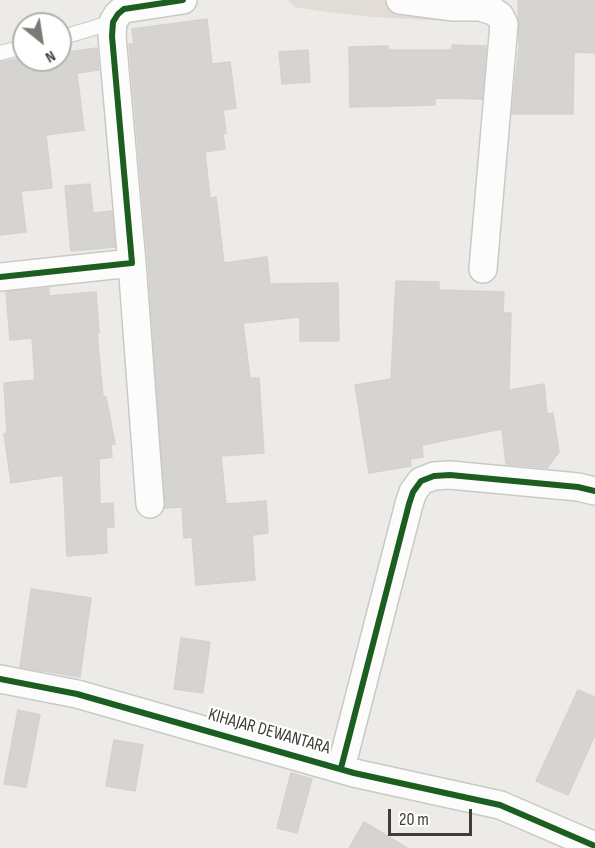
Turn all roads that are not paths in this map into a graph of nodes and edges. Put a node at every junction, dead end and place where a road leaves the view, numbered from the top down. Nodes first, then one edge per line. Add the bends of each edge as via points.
1 (183, 0) edge
2 (400, 0) edge
3 (113, 22) junction
4 (72, 34) edge
5 (132, 263) junction
6 (483, 269) dead end
7 (0, 277) edge
8 (595, 491) edge
9 (150, 504) dead end
10 (0, 679) edge
11 (341, 768) junction
12 (595, 846) edge

1 - 3 street via 124,9
2 - 6 street via 494,11 504,24
3 - 4 lane
3 - 5 street
5 - 7 street
5 - 9 street
8 - 11 street via 450,476 421,481 409,504
10 - 11 street, KIHAJAR DEWANTARA via 77,694
11 - 12 street, KIHAJAR DEWANTARA via 500,805

